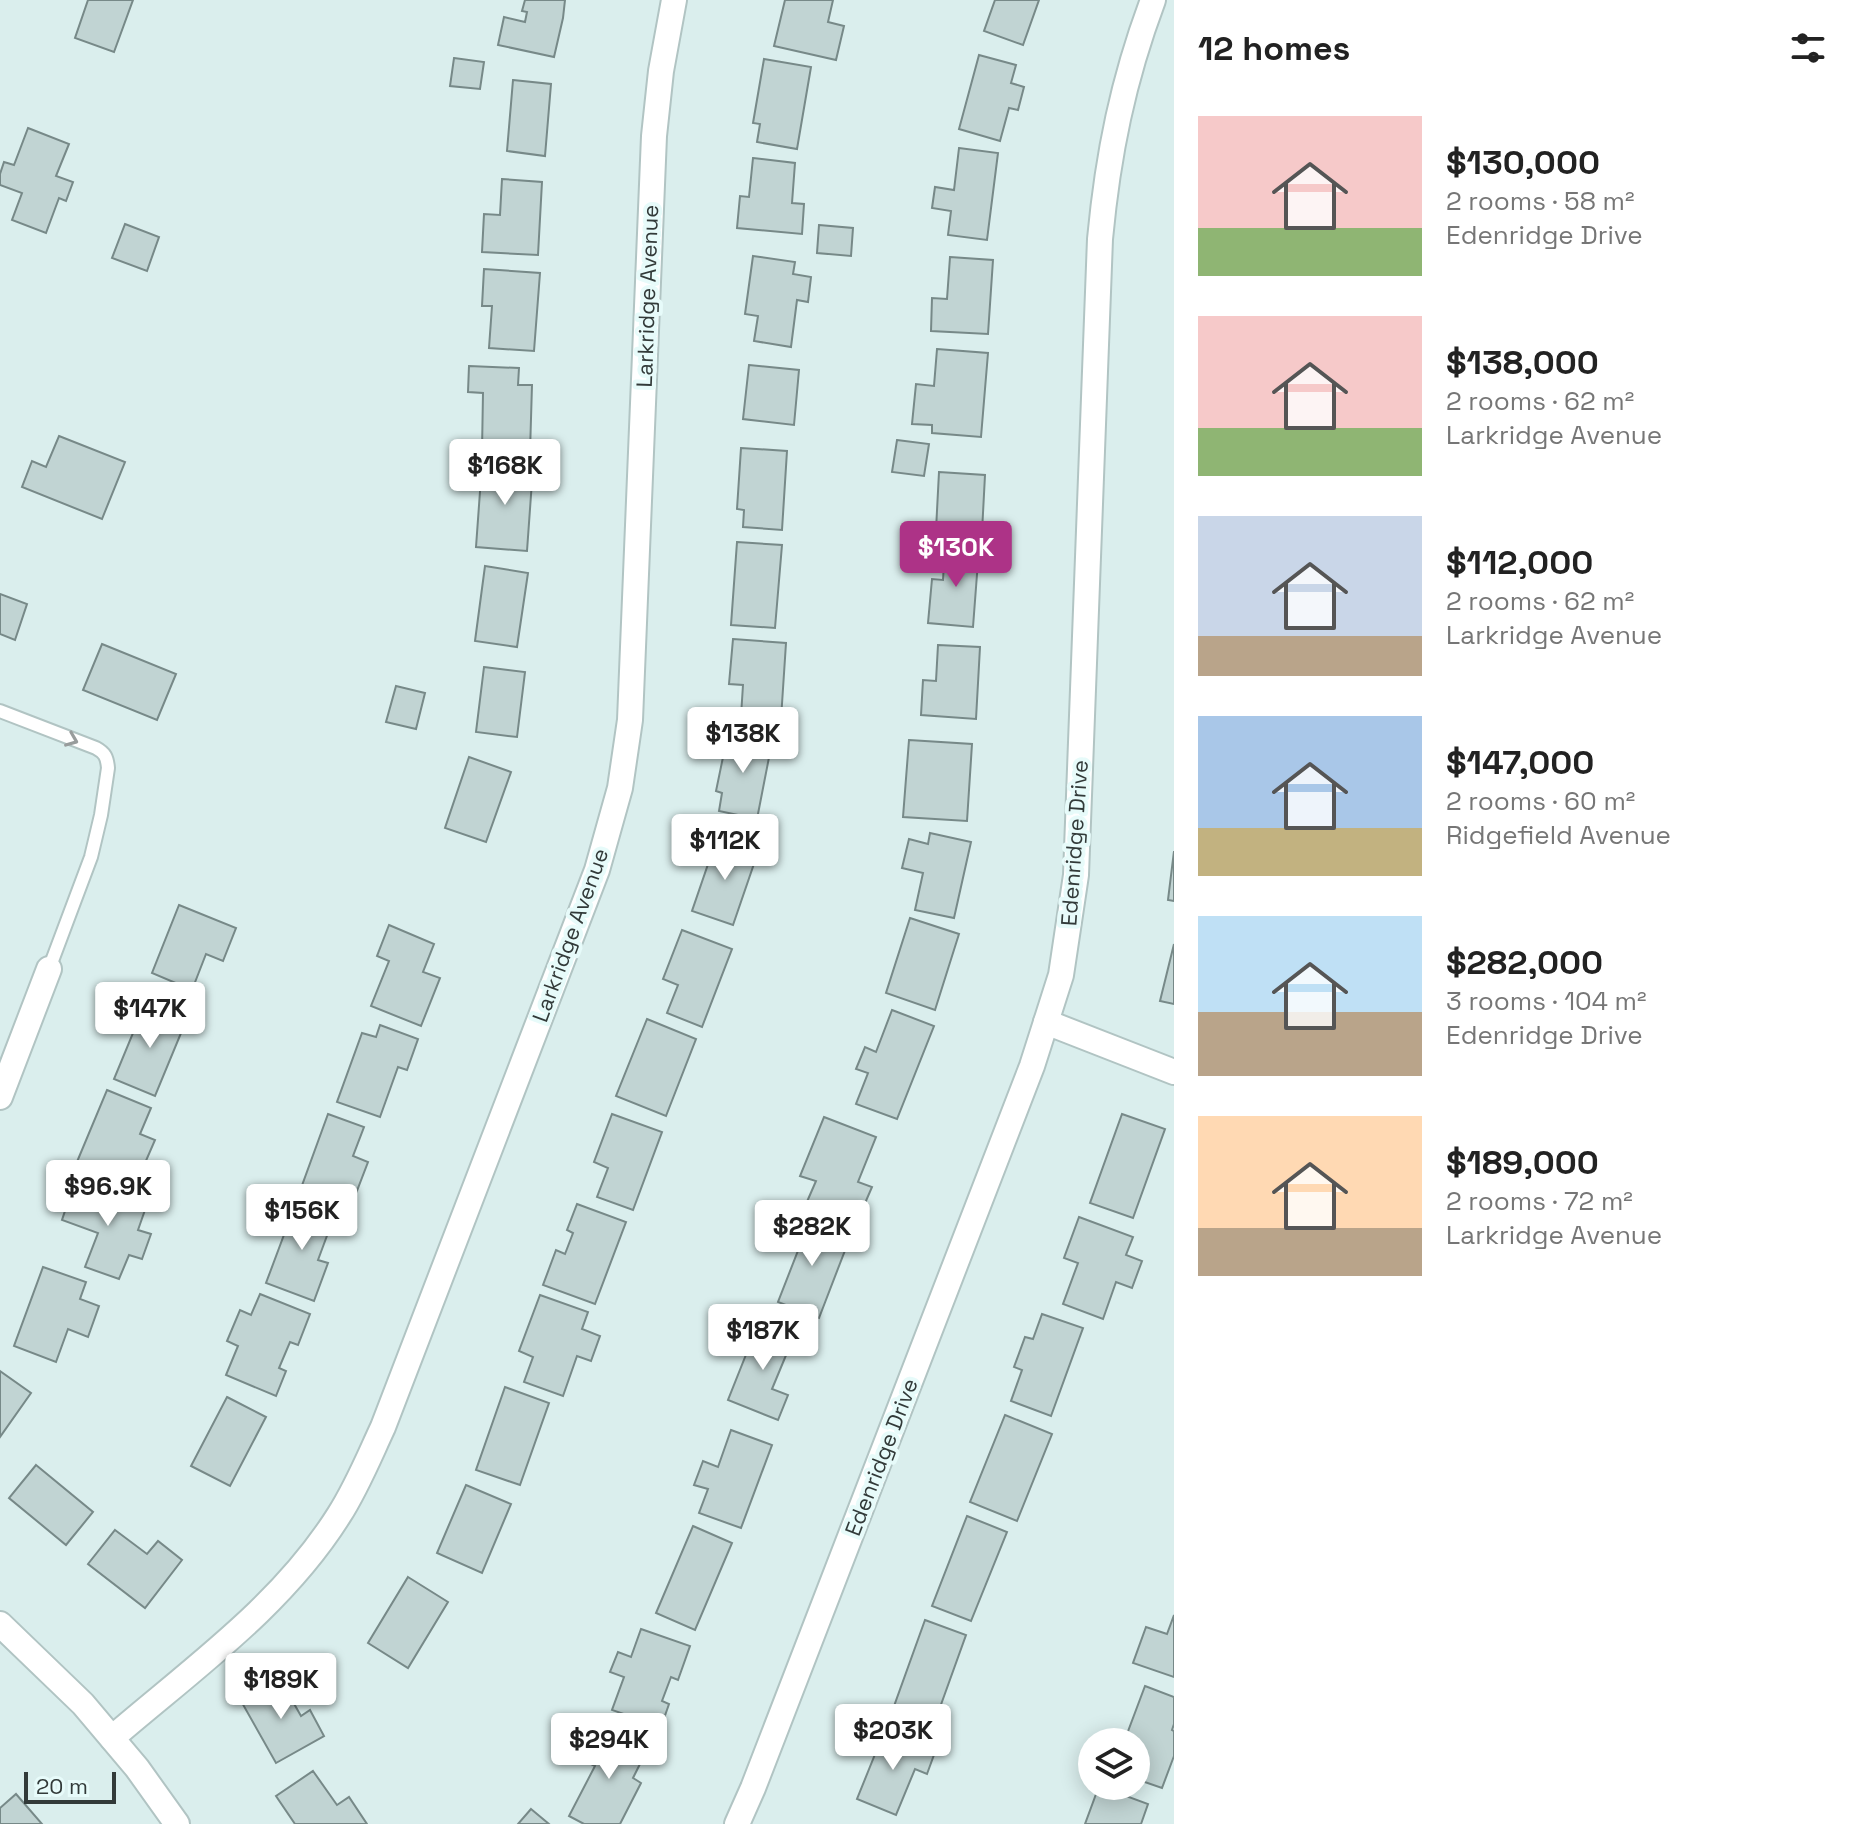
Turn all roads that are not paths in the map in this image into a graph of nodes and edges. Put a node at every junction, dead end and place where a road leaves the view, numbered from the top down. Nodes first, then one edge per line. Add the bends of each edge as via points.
1 (674, 0) edge
2 (1153, 0) edge
3 (0, 711) edge
4 (49, 969) joint
5 (1046, 1022) junction
6 (1174, 1072) edge
7 (0, 1097) edge
8 (0, 1624) edge
9 (112, 1738) junction
10 (177, 1824) edge
11 (737, 1824) edge

1 - 9 street, Larkridge Avenue via 654,136 630,720 620,788 597,870 355,1488 281,1590
2 - 5 street, Edenridge Drive via 1117,115 1106,179 1076,875 1061,975
3 -> 4 lane via 107,757 91,857
4 - 7 street
5 - 6 street
5 - 11 street, Edenridge Drive
8 - 9 street
9 - 10 street

